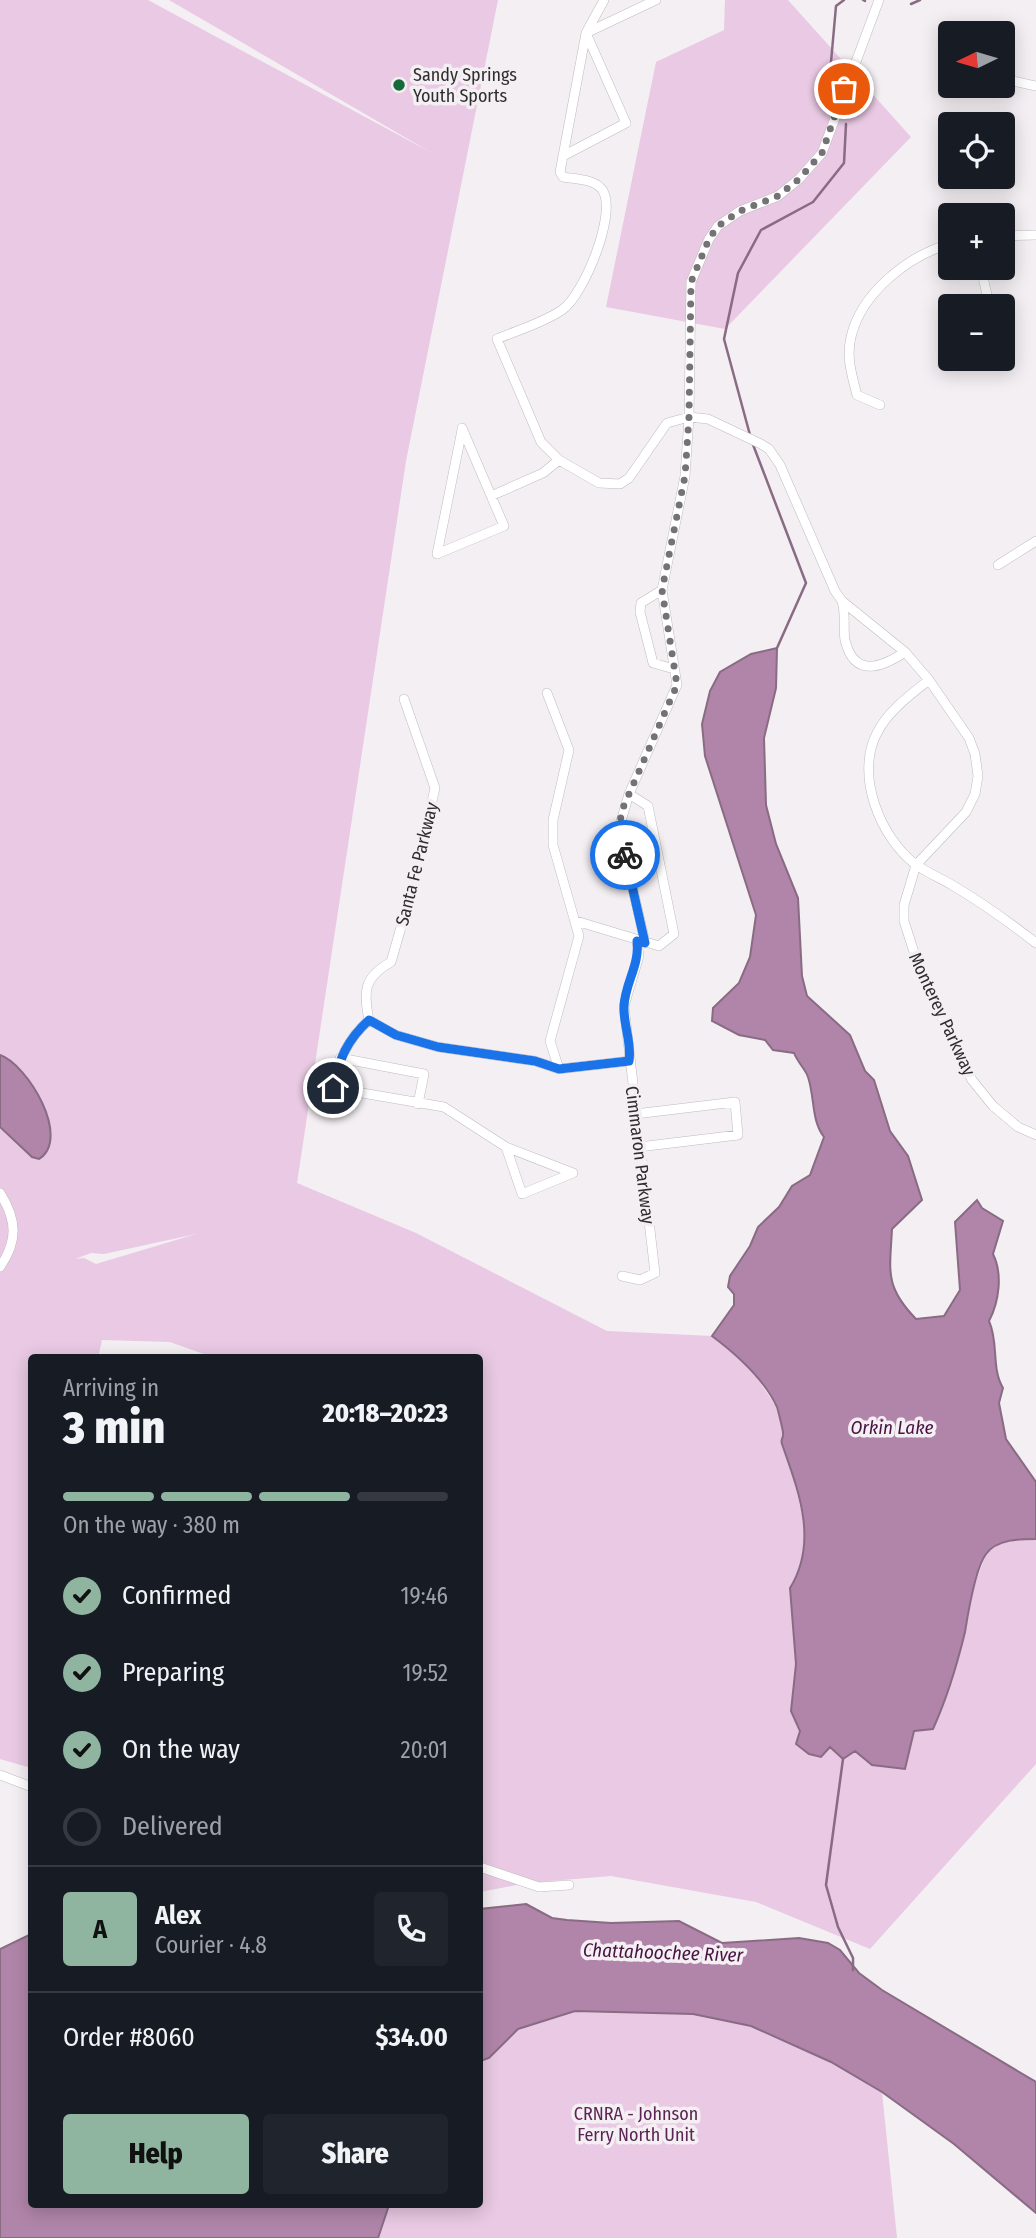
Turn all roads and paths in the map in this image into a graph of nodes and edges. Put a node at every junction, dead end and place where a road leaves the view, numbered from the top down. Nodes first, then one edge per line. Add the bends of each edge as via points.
1 (604, 0) edge
2 (656, 0) edge
3 (877, 2) edge
4 (586, 33) junction
5 (1015, 82) edge
6 (1036, 86) edge
7 (563, 156) junction
8 (1015, 236) edge
9 (1036, 236) edge
10 (938, 248) edge
11 (880, 405) dead end
12 (689, 417) junction
13 (559, 460) junction
14 (492, 496) junction
15 (1036, 541) edge
16 (998, 565) dead end
17 (662, 590) junction
18 (842, 601) junction
19 (905, 652) junction
20 (674, 669) junction
21 (929, 680) junction
22 (547, 693) dead end
23 (404, 699) dead end
24 (629, 794) junction
25 (916, 865) junction
26 (576, 921) junction
27 (641, 942) junction
28 (1036, 943) edge
29 (369, 1020) junction
30 (340, 1058) junction
31 (629, 1061) junction
32 (559, 1069) junction
33 (418, 1104) junction
34 (635, 1114) junction
35 (1036, 1135) edge
36 (506, 1146) junction
37 (639, 1147) junction
38 (0, 1194) edge
39 (0, 1267) edge
40 (622, 1276) dead end
41 (0, 1775) edge
42 (28, 1786) edge
43 (483, 1868) edge
44 (569, 1885) dead end

1 - 4 street
2 - 4 street
3 - 12 street via 822,153 778,196 740,211 718,226 709,239 691,282
4 - 7 street
4 - 7 street via 626,123
5 - 6 street
7 - 13 street via 563,177 593,182 603,190 608,206 600,243 574,298 563,310 497,339 541,442
8 - 9 street
10 - 11 street via 895,273 862,310 851,336 849,362 857,395
12 - 13 street via 667,423 620,484 599,483
12 - 17 street via 685,476
12 - 18 street, Monterey Parkway via 708,419 761,444 780,465
13 - 14 street via 543,473
14 - 14 street via 462,428 437,554 504,526
15 - 16 street
17 - 20 street
17 - 20 street via 649,596 640,612 653,663
18 - 19 street, Monterey Parkway
18 - 19 street, Monterey Parkway via 845,638 860,663 871,668 884,666
19 - 21 street, Monterey Parkway
20 - 24 street via 677,685
21 - 25 street, Monterey Parkway via 969,738 978,776 966,812
21 - 25 street via 883,722 871,750 873,800 896,847
22 - 26 street via 569,750 553,820 553,845
23 - 29 street, Santa Fe Parkway via 435,788 391,962 374,971 367,986
24 - 27 street, Cimmaron Parkway via 619,828
24 - 27 street via 648,806 674,934 659,946
25 - 28 street
25 - 35 street, Monterey Parkway via 904,921 921,974 979,1091 1018,1127
26 - 27 street
26 - 32 street via 579,936 550,1041
27 - 31 street, Cimmaron Parkway via 624,1006
29 - 30 street
29 - 32 street via 396,1035 438,1047 535,1061
30 - 33 street via 424,1074
30 - 33 street via 333,1088
31 - 32 street
31 - 34 street, Cimmaron Parkway
33 - 36 street via 444,1107
34 - 37 street, Cimmaron Parkway
34 - 37 street via 734,1102 736,1113 738,1135
36 - 36 street via 522,1194 573,1173 517,1151
37 - 40 street, Cimmaron Parkway via 655,1273 640,1280
38 - 39 street via 15,1232 9,1255
41 - 42 street
43 - 44 street via 539,1886

